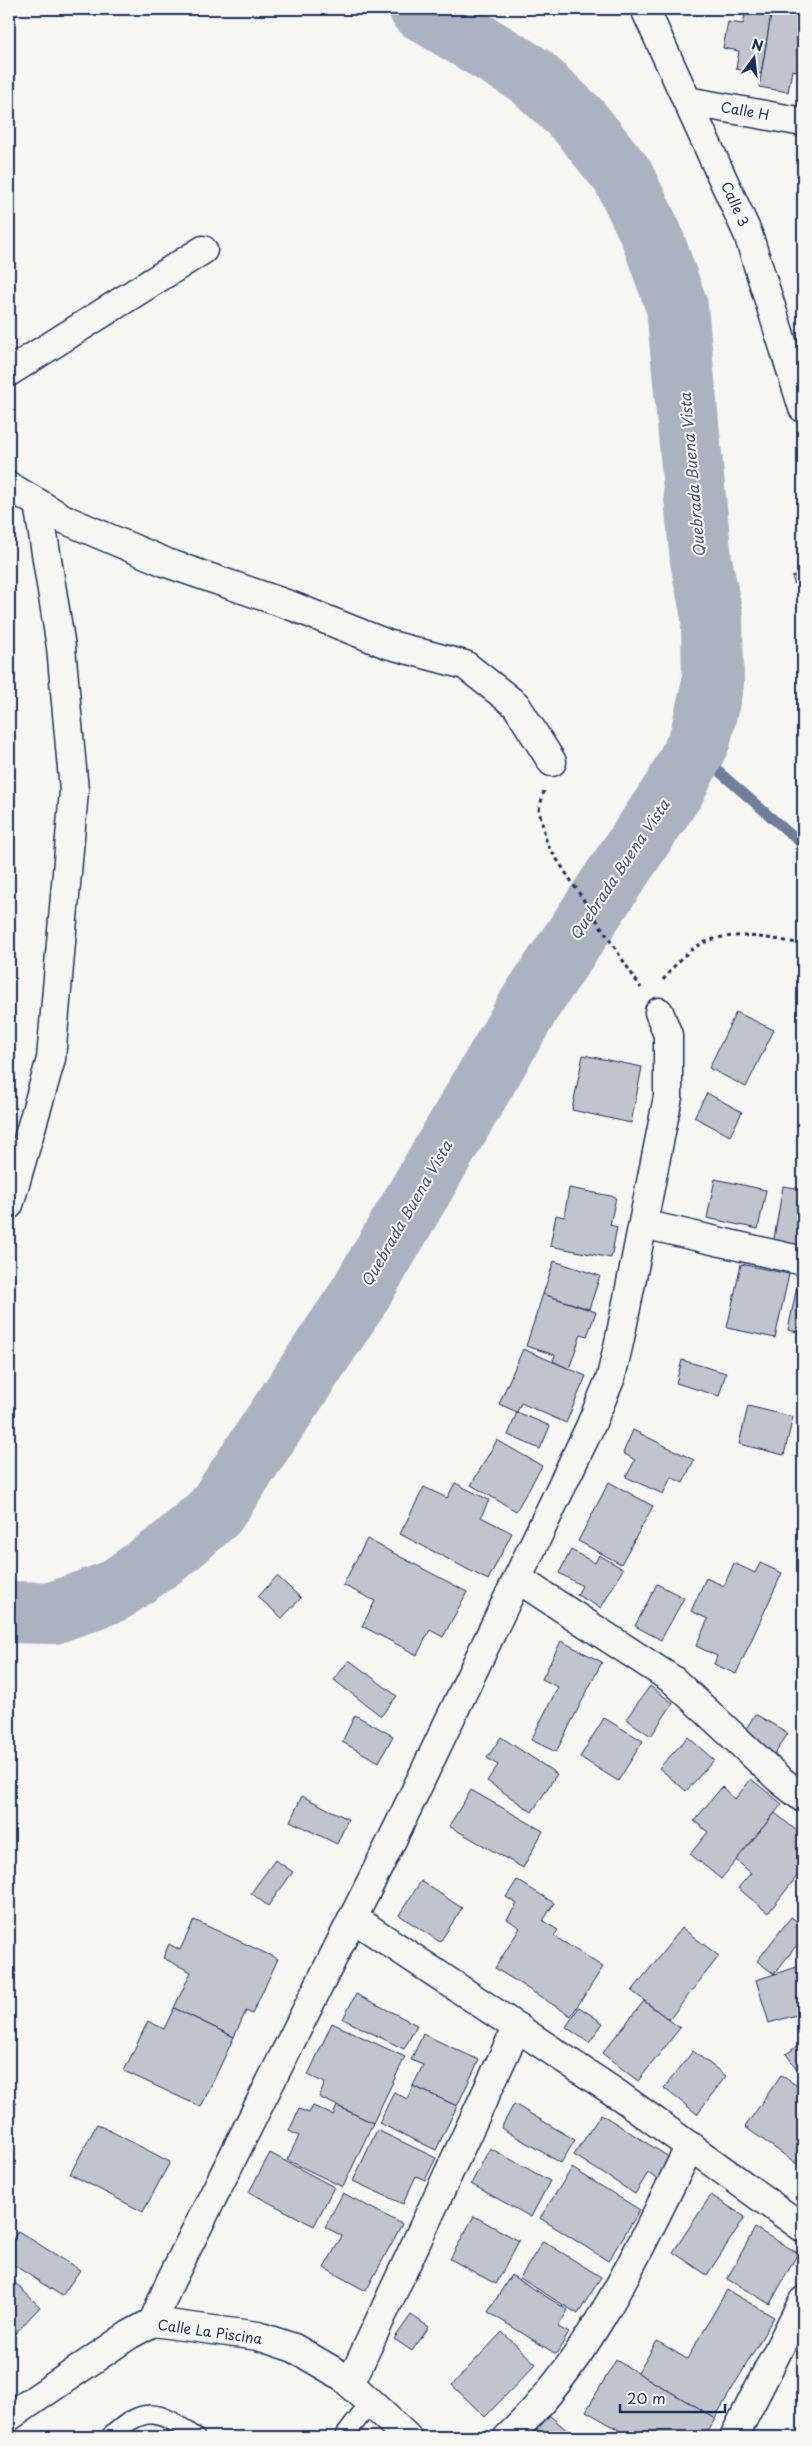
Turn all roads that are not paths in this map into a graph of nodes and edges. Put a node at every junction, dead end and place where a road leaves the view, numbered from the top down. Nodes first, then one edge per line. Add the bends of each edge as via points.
1 (644, 9) edge
2 (687, 101) junction
3 (803, 122) edge
4 (203, 250) dead end
5 (9, 372) edge
6 (798, 377) edge
7 (803, 408) edge
8 (9, 486) edge
9 (38, 503) junction
10 (552, 762) road end
11 (659, 1012) dead end
12 (9, 1205) edge
13 (643, 1224) junction
14 (803, 1261) edge
15 (518, 1579) junction
16 (803, 1798) edge
17 (353, 1918) junction
18 (517, 2027) junction
19 (690, 2146) junction
20 (803, 2228) edge
21 (803, 2301) edge
22 (153, 2322) junction
23 (350, 2384) junction
24 (370, 2403) junction
25 (9, 2417) edge
26 (110, 2437) edge
27 (195, 2437) edge
28 (344, 2437) edge
29 (407, 2437) edge
30 (508, 2437) edge
31 (734, 2437) edge

1 - 2 street, Calle 3
2 - 3 street, Calle H
2 - 6 street, Calle 3 via 748,234
4 - 5 street
6 - 7 street, Calle 3
8 - 9 street
9 - 10 street via 66,520 167,563 292,606 387,644 465,665 516,705
9 - 12 street via 61,646 74,791 51,1059
11 - 13 street via 668,1035 668,1096
13 - 14 street
13 - 15 street via 610,1377 590,1427
15 - 16 street via 673,1680
15 - 17 street
17 - 18 street
17 - 22 street via 170,2282
18 - 19 street
18 - 23 street
19 - 20 street
19 - 30 street via 601,2318 564,2372
21 - 31 street
22 - 23 street, Calle La Piscina via 258,2336 294,2348
22 - 25 street, Calle La Piscina
23 - 24 street, Calle La Piscina
24 - 28 lane
24 - 29 street, Calle La Piscina
26 - 27 lane via 132,2419 153,2414 167,2418

